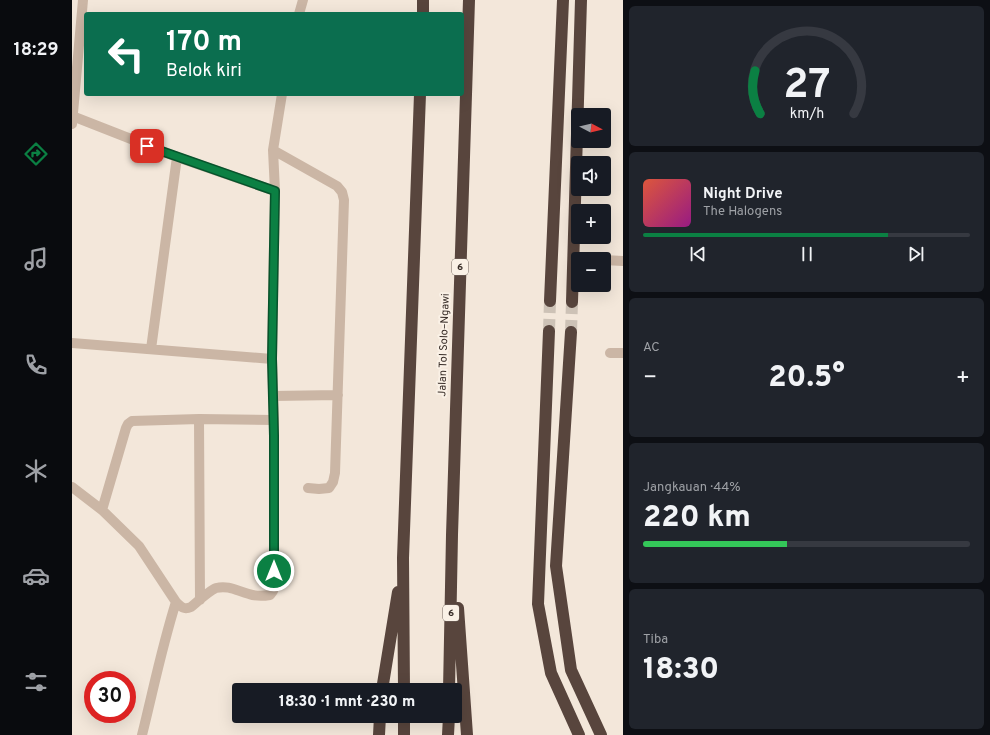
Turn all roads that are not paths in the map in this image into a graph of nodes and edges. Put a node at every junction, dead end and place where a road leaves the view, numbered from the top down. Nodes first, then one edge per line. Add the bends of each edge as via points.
1 (83, 0) edge
2 (303, 0) edge
3 (423, 0) edge
4 (469, 0) edge
5 (563, 0) edge
6 (581, 0) edge
7 (300, 12) edge
8 (423, 12) edge
9 (82, 48) edge
10 (282, 96) edge
11 (420, 96) edge
12 (72, 119) edge
13 (273, 150) junction
14 (177, 157) junction
15 (275, 191) junction
16 (574, 252) edge
17 (611, 260) edge
18 (623, 261) edge
19 (572, 292) edge
20 (550, 301) tunnel mouth
21 (572, 302) tunnel mouth
22 (549, 331) tunnel mouth
23 (571, 332) tunnel mouth
24 (72, 343) edge
25 (151, 348) junction
26 (610, 353) dead end
27 (623, 353) edge
28 (272, 359) junction
29 (338, 395) junction
30 (273, 396) junction
31 (200, 420) junction
32 (274, 420) junction
33 (72, 487) edge
34 (308, 488) dead end
35 (102, 510) junction
36 (452, 535) junction
37 (403, 558) junction
38 (200, 600) junction
39 (176, 602) junction
40 (383, 683) edge
41 (404, 683) edge
42 (449, 683) edge
43 (380, 723) edge
44 (404, 723) edge
45 (449, 723) edge
46 (142, 735) edge
47 (379, 735) edge
48 (404, 735) edge
49 (448, 735) edge
50 (468, 735) edge
51 (579, 735) edge
52 (602, 735) edge

1 - 9 street
2 - 7 street
3 - 8 highway
4 - 36 highway, Jalan Tol Solo–Ngawi / 6
5 - 20 highway
6 - 16 highway
9 - 12 street
10 - 13 street
11 - 37 highway
12 - 14 street
13 - 15 street
13 - 29 street via 337,186 342,192 344,200
14 - 15 street
14 - 25 street
15 - 28 street
17 - 18 street
19 - 21 highway
22 - 51 highway via 538,604 551,672
23 - 52 highway via 556,566 571,670
24 - 25 street
25 - 28 street
26 - 27 street
28 - 30 street
29 - 30 street
29 - 34 street via 333,482 329,488
30 - 32 street
31 - 32 street
31 - 35 street via 132,421 128,424
31 - 38 street
32 - 38 street via 273,592 265,596 228,587 215,589
33 - 35 street
35 - 39 street via 139,546
36 - 42 highway, Jalan Tol Solo–Ngawi / 6
36 - 50 highway
37 - 40 highway
37 - 41 highway
38 - 39 street via 187,609
39 - 46 street
43 - 47 highway
44 - 48 highway
45 - 49 highway

